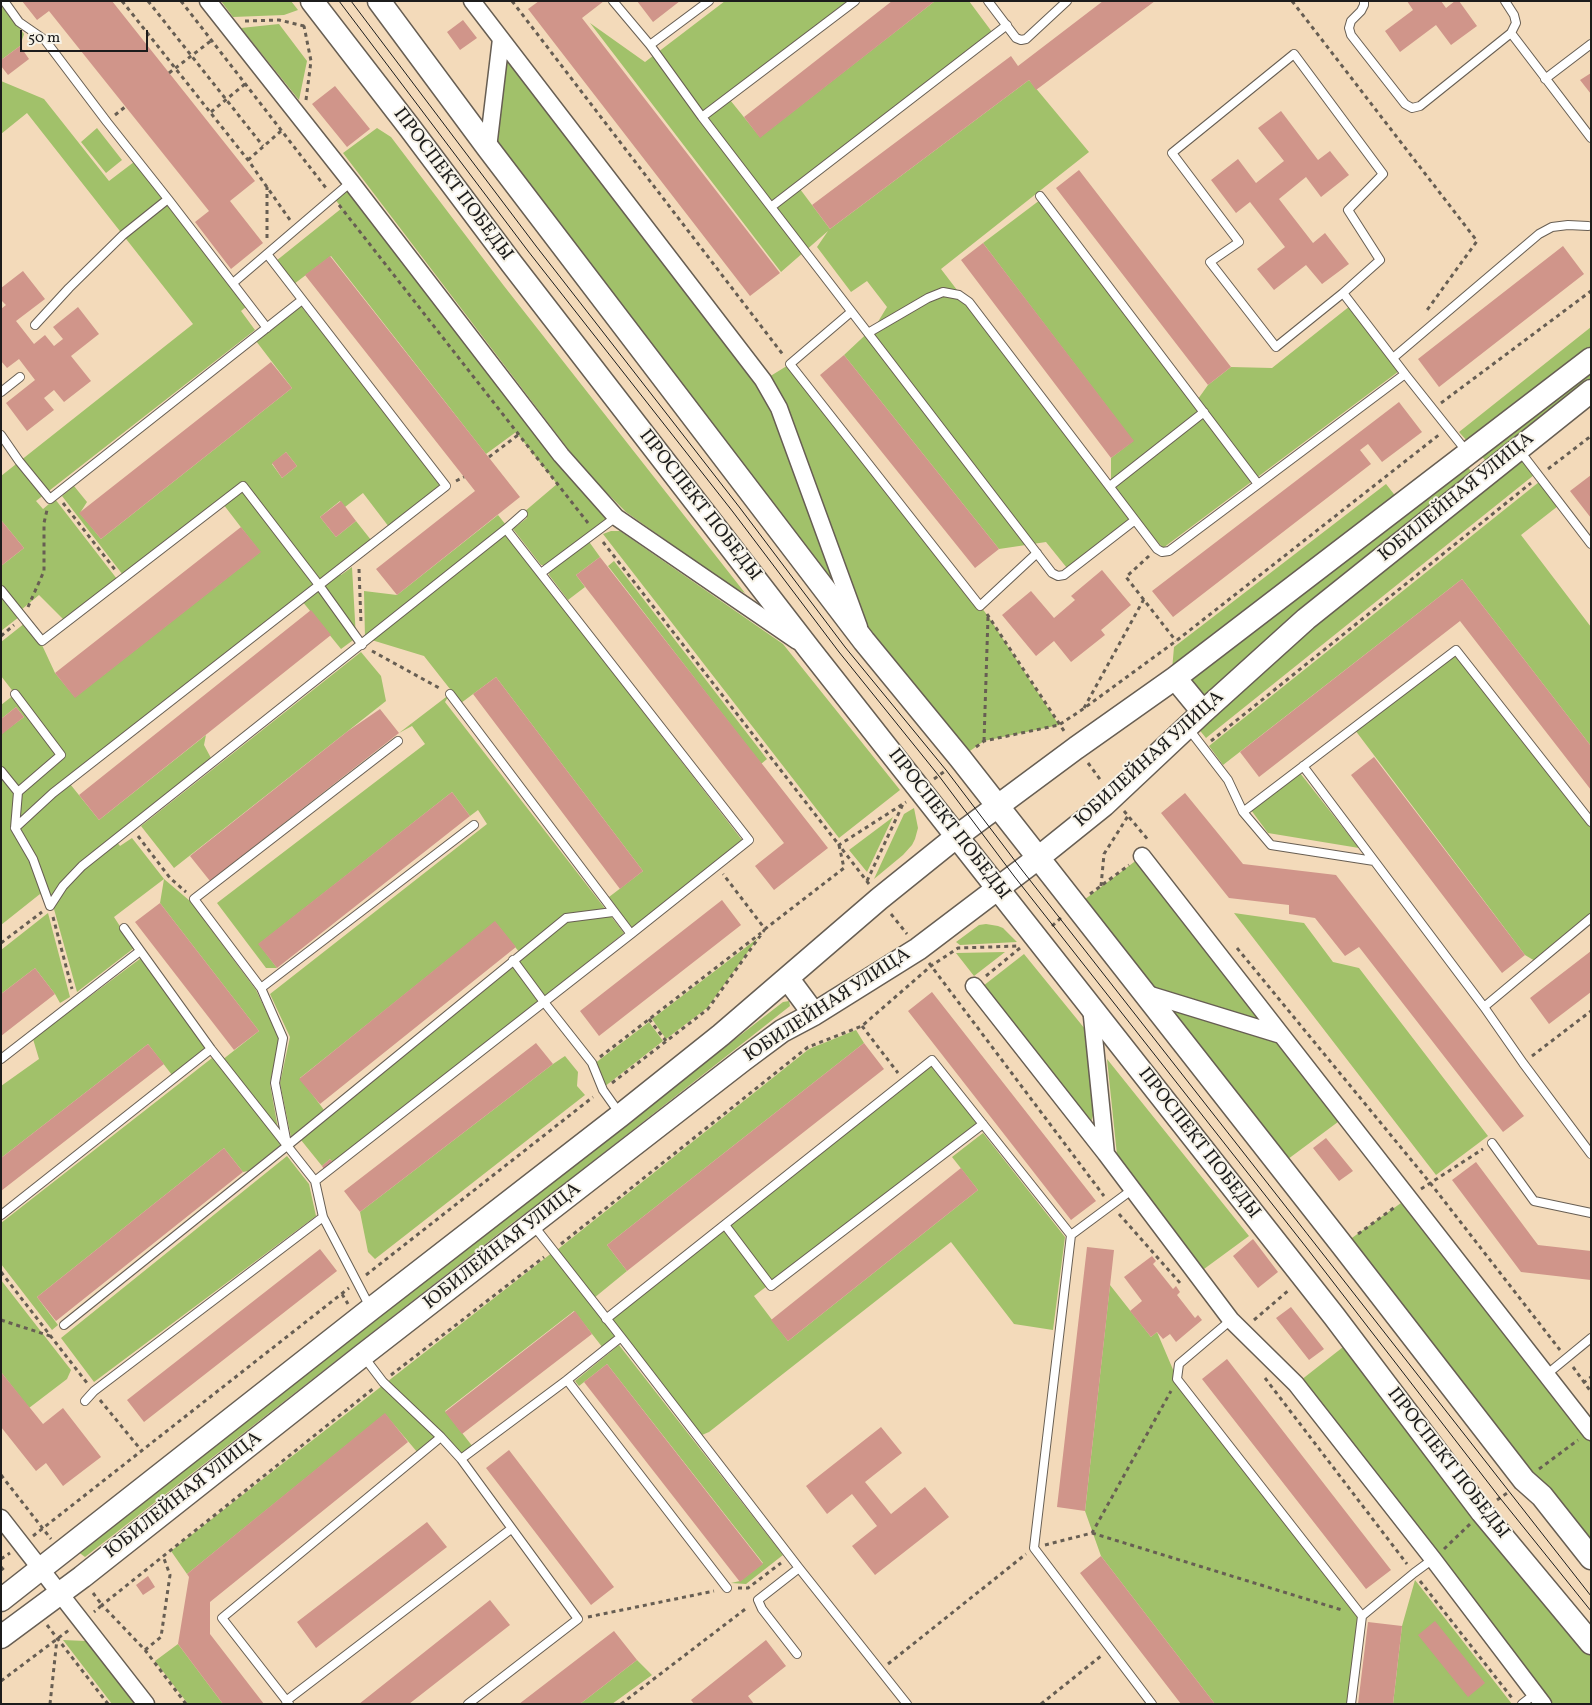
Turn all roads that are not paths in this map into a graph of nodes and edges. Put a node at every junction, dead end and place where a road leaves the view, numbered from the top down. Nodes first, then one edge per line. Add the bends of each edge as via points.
1 (4, 1) edge
2 (208, 1) edge
3 (379, 1) edge
4 (613, 1) edge
5 (709, 1) edge
6 (854, 1) edge
7 (988, 1) edge
8 (1067, 1) edge
9 (1364, 1) edge
10 (1505, 1) edge
11 (478, 3) edge
12 (313, 13) edge
13 (1006, 25) junction
14 (1511, 33) junction
15 (501, 39) junction
16 (1591, 44) edge
17 (650, 45) junction
18 (1545, 78) junction
19 (702, 117) junction
20 (1591, 138) edge
21 (488, 148) junction
22 (351, 182) junction
23 (1040, 196) dead end
24 (168, 199) junction
25 (772, 207) junction
26 (1590, 226) edge
27 (266, 254) junction
28 (233, 283) junction
29 (1343, 293) junction
30 (302, 300) junction
31 (851, 312) junction
32 (35, 325) dead end
33 (267, 328) junction
34 (868, 333) junction
35 (1393, 358) junction
36 (1591, 359) edge
37 (1405, 374) junction
38 (20, 377) dead end
39 (1, 392) edge
40 (1590, 394) edge
41 (1204, 412) junction
42 (1, 435) edge
43 (1518, 449) junction
44 (1468, 454) junction
45 (1485, 475) junction
46 (1258, 484) junction
47 (1110, 486) junction
48 (523, 514) dead end
49 (616, 517) junction
50 (1135, 520) junction
51 (506, 528) junction
52 (1591, 544) edge
53 (1037, 553) junction
54 (541, 573) junction
55 (319, 585) junction
56 (1, 590) edge
57 (864, 641) junction
58 (362, 645) junction
59 (810, 650) junction
60 (1175, 678) junction
61 (15, 694) dead end
62 (450, 694) road end
63 (1203, 712) junction
64 (1187, 727) junction
65 (398, 742) dead end
66 (1302, 766) junction
67 (1, 771) edge
68 (18, 792) junction
69 (997, 806) junction
70 (1243, 812) junction
71 (1591, 822) edge
72 (474, 825) dead end
73 (15, 828) junction
74 (956, 836) junction
75 (1148, 851) road end
76 (1038, 858) junction
77 (1374, 861) junction
78 (998, 889) junction
79 (613, 912) junction
80 (1591, 918) edge
81 (124, 928) dead end
82 (631, 934) junction
83 (140, 951) junction
84 (513, 960) junction
85 (788, 979) junction
86 (974, 986) dead end
87 (260, 988) junction
88 (1144, 993) junction
89 (544, 1002) junction
90 (1091, 1007) junction
91 (1484, 1007) junction
92 (814, 1014) junction
93 (1281, 1035) junction
94 (211, 1049) junction
95 (1, 1059) edge
96 (621, 1115) junction
97 (983, 1124) junction
98 (1492, 1143) road end
99 (287, 1146) junction
100 (1106, 1154) junction
101 (1591, 1154) edge
102 (315, 1182) junction
103 (1132, 1189) junction
104 (1591, 1213) edge
105 (1, 1215) edge
106 (323, 1217) junction
107 (533, 1224) junction
108 (724, 1225) junction
109 (1071, 1235) junction
110 (371, 1309) junction
111 (606, 1319) junction
112 (1231, 1320) junction
113 (64, 1325) road end
114 (621, 1337) junction
115 (1591, 1338) edge
116 (363, 1355) junction
117 (1545, 1375) junction
118 (567, 1380) junction
119 (85, 1401) dead end
120 (1591, 1432) edge
121 (441, 1437) junction
122 (461, 1458) junction
123 (1, 1518) edge
124 (511, 1529) junction
125 (1591, 1558) edge
126 (1433, 1559) junction
127 (799, 1568) junction
128 (41, 1569) junction
129 (727, 1588) road end
130 (9, 1594) edge
131 (60, 1594) junction
132 (1362, 1616) junction
133 (1, 1637) edge
134 (1591, 1643) edge
135 (797, 1654) dead end
136 (1534, 1700) edge
137 (288, 1702) edge
138 (146, 1704) edge
139 (468, 1704) edge
140 (907, 1704) edge
141 (1152, 1704) edge
142 (1351, 1704) edge

1 - 24 lane via 20,22 45,40
2 - 22 street
3 - 21 street
4 - 17 lane
5 - 17 lane
6 - 19 lane
7 - 13 lane
8 - 13 lane via 1021,40
9 - 14 lane via 1361,11 1351,21 1351,34 1405,104 1412,108 1420,106
10 - 14 lane via 1516,24
11 - 15 street
12 - 59 street, ПРОСПЕКТ ПОБЕДЫ via 410,128
13 - 25 lane
14 - 18 lane
15 - 21 street
15 - 57 street via 763,380 780,408
16 - 18 lane
17 - 19 lane
18 - 20 lane
19 - 25 lane
21 - 57 street
22 - 27 lane
22 - 49 street via 561,455
23 - 41 lane
24 - 28 lane
24 - 32 lane via 123,235
25 - 31 lane
26 - 35 lane via 1552,227 1539,234
27 - 28 lane
27 - 30 lane
28 - 33 lane
29 - 29 lane via 1276,347 1210,262 1239,242 1172,152 1294,54 1383,174 1348,210 1380,260
29 - 35 lane
30 - 33 lane
30 - 55 lane via 446,486
31 - 34 lane
31 - 53 lane via 790,364 980,606
33 - 42 lane via 54,497 19,461
34 - 47 lane via 928,298 943,292 959,295 969,302
34 - 53 lane
35 - 37 lane
36 - 44 street, ЮБИЛЕЙНАЯ УЛИЦА
37 - 44 lane
37 - 46 lane
38 - 39 lane
40 - 43 street, ЮБИЛЕЙНАЯ УЛИЦА
41 - 46 lane
41 - 47 lane
43 - 45 street, ЮБИЛЕЙНАЯ УЛИЦА
43 - 52 lane
44 - 45 street
44 - 60 street, ЮБИЛЕЙНАЯ УЛИЦА
45 - 63 street, ЮБИЛЕЙНАЯ УЛИЦА via 1306,619
46 - 50 lane via 1168,551 1157,549
47 - 50 lane
48 - 51 lane
49 - 54 lane
49 - 59 street
50 - 53 lane via 1064,575 1052,573
51 - 54 lane
51 - 58 lane
54 - 82 lane via 749,840
55 - 56 lane via 242,486 42,641 21,620
55 - 58 lane
55 - 73 lane via 53,793
57 - 69 street
58 - 73 lane via 82,866 50,906 33,859
59 - 74 street, ПРОСПЕКТ ПОБЕДЫ
60 - 63 street
60 - 69 street, ЮБИЛЕЙНАЯ УЛИЦА
61 - 68 lane via 61,756
62 - 79 lane
63 - 64 street, ЮБИЛЕЙНАЯ УЛИЦА
64 - 70 lane via 1228,780
64 - 76 street, ЮБИЛЕЙНАЯ УЛИЦА via 1113,796
65 - 87 lane via 194,899
66 - 70 lane
66 - 71 lane via 1456,650
66 - 77 lane
67 - 68 lane
68 - 73 lane
69 - 74 street, ЮБИЛЕЙНАЯ УЛИЦА
69 - 76 street
70 - 77 lane via 1271,845
72 - 87 lane
74 - 78 street, ПРОСПЕКТ ПОБЕДЫ
74 - 85 street, ЮБИЛЕЙНАЯ УЛИЦА
75 - 93 street
76 - 78 street, ЮБИЛЕЙНАЯ УЛИЦА
76 - 88 street
77 - 91 lane
78 - 90 street, ПРОСПЕКТ ПОБЕДЫ
78 - 92 street, ЮБИЛЕЙНАЯ УЛИЦА via 918,949
79 - 82 lane
79 - 84 lane via 566,918
80 - 91 lane
81 - 83 lane
82 - 89 lane
83 - 94 lane
83 - 95 lane
84 - 89 lane
84 - 99 lane
85 - 92 street
85 - 96 street, ЮБИЛЕЙНАЯ УЛИЦА
86 - 100 street
87 - 99 lane via 283,1038 275,1083
88 - 93 street
88 - 125 street via 1524,1480 1542,1496
89 - 96 lane via 592,1063 603,1090
89 - 102 lane
90 - 100 street
90 - 134 street, ПРОСПЕКТ ПОБЕДЫ via 1482,1512
91 - 101 lane
92 - 107 street, ЮБИЛЕЙНАЯ УЛИЦА via 782,1031 743,1060
93 - 117 street
94 - 99 lane
94 - 105 lane
96 - 110 street, ЮБИЛЕЙНАЯ УЛИЦА
97 - 108 lane via 771,1286
97 - 108 lane via 932,1060
97 - 109 lane
98 - 104 lane via 1534,1201
99 - 102 lane
99 - 113 lane
100 - 103 street
102 - 106 lane
103 - 109 lane
103 - 112 street
106 - 110 lane
106 - 119 lane
107 - 111 lane
107 - 116 street, ЮБИЛЕЙНАЯ УЛИЦА
108 - 111 lane
109 - 141 lane via 1034,1548
110 - 128 street, ЮБИЛЕЙНАЯ УЛИЦА
111 - 114 lane
112 - 126 street via 1296,1384
112 - 132 lane via 1179,1364 1177,1380
114 - 118 lane
114 - 127 lane
115 - 117 lane
116 - 121 lane via 383,1382
116 - 131 street, ЮБИЛЕЙНАЯ УЛИЦА
117 - 120 street
118 - 122 lane
118 - 129 lane
121 - 122 lane
121 - 137 lane via 222,1618
122 - 124 lane
123 - 128 street
124 - 137 lane
124 - 139 lane via 578,1619
126 - 132 lane
126 - 136 street
127 - 135 lane via 758,1600
127 - 140 lane
128 - 130 street, ЮБИЛЕЙНАЯ УЛИЦА
128 - 131 street
131 - 133 street, ЮБИЛЕЙНАЯ УЛИЦА
131 - 138 street
132 - 142 lane

